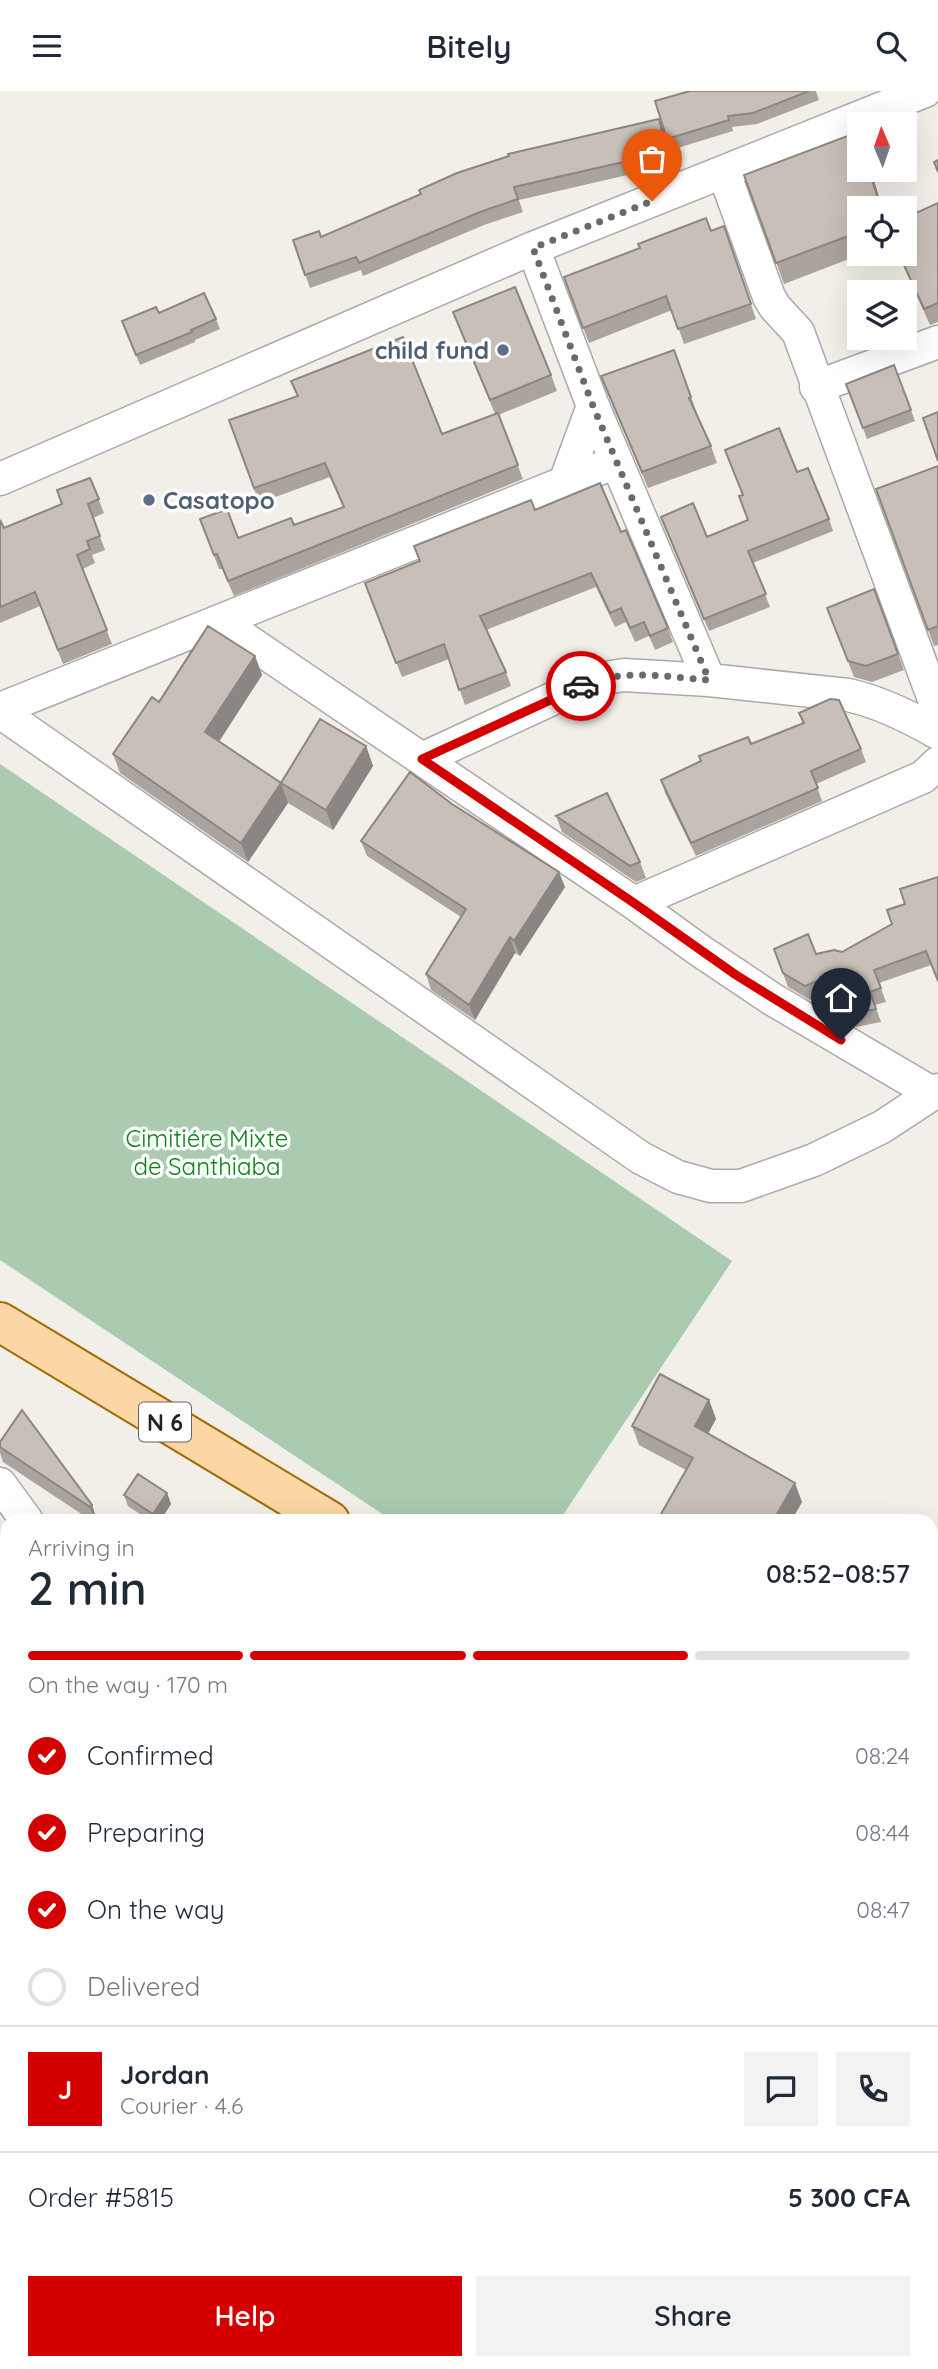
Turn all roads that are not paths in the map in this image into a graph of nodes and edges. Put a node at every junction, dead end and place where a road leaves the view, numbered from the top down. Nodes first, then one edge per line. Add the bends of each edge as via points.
1 (925, 91) edge
2 (724, 173) junction
3 (533, 248) junction
4 (938, 342) edge
5 (817, 387) junction
6 (593, 406) junction
7 (616, 462) junction
8 (0, 478) edge
9 (565, 482) junction
10 (220, 622) junction
11 (709, 680) junction
12 (938, 710) edge
13 (0, 711) edge
14 (938, 733) edge
15 (422, 759) junction
16 (938, 764) edge
17 (634, 903) junction
18 (935, 1092) edge
19 (0, 1322) edge
20 (0, 1484) edge
21 (22, 1514) edge
22 (318, 1514) edge

1 - 2 street
2 - 3 street
2 - 5 street via 769,297 798,332
3 - 6 street
3 - 8 street
4 - 5 street
5 - 12 street
6 - 7 street
6 - 9 street
7 - 9 street
7 - 11 street
9 - 10 street
10 - 13 street
10 - 15 street
11 - 14 street via 867,699
11 - 15 street via 624,675 593,680
13 - 18 street via 640,1158 678,1177 711,1186 741,1186 814,1160 882,1127
15 - 17 street
16 - 17 street via 922,777
17 - 18 street via 772,999
19 - 22 main road, N 6
20 - 21 street

